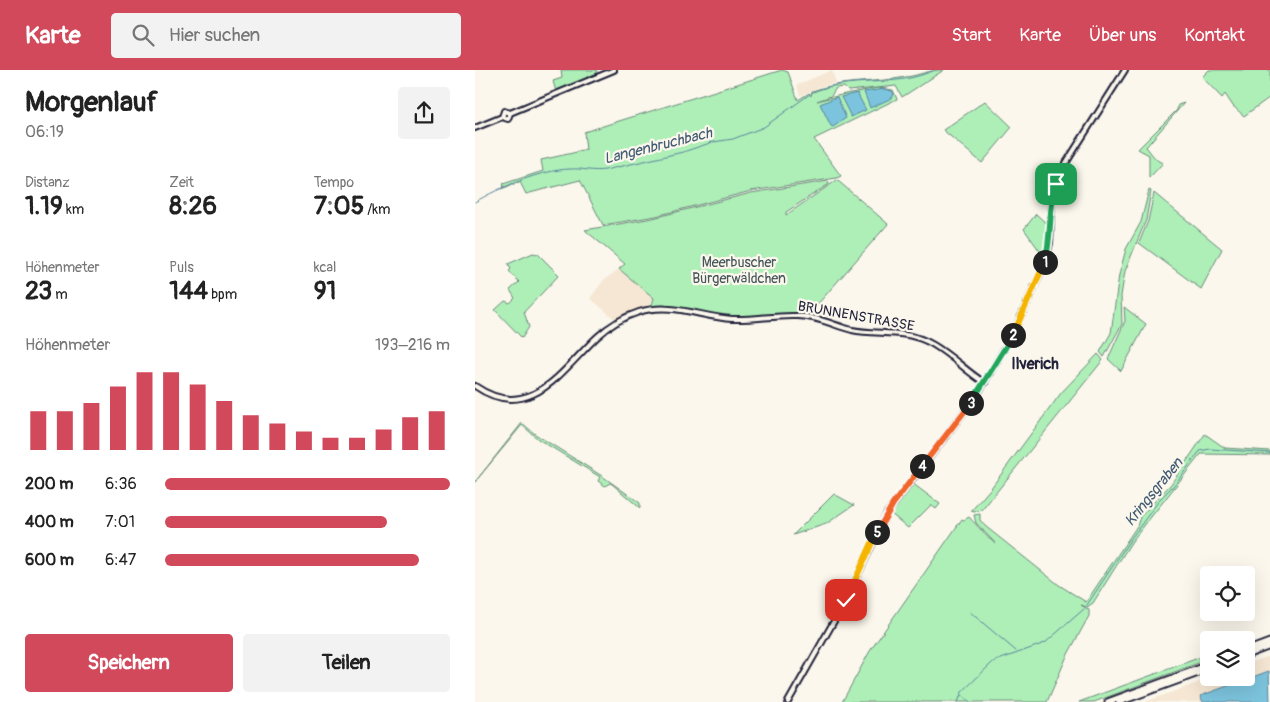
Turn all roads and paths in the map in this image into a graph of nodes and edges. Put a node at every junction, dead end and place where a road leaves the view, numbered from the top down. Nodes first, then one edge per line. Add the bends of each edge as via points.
1 (614, 70) edge
2 (1125, 70) edge
3 (475, 128) edge
4 (985, 383) junction
5 (475, 386) edge
6 (1270, 642) edge
7 (1270, 646) edge
8 (1255, 648) edge
9 (1255, 652) edge
10 (1200, 667) edge
11 (1200, 672) edge
12 (787, 702) edge
13 (1108, 702) edge
14 (1119, 702) edge

1 - 3 street via 510,113 508,118 502,117
2 - 4 street via 1059,174 1052,200 1050,243 1045,263 1027,307
4 - 5 street, BRUNNENSTRASSE via 935,346 913,336 851,330 800,316 733,319 666,308 639,312 616,322 596,338 562,375 536,393 503,398
4 - 12 street via 887,513 846,600
6 - 8 highway
7 - 9 highway
10 - 13 highway
11 - 14 highway

